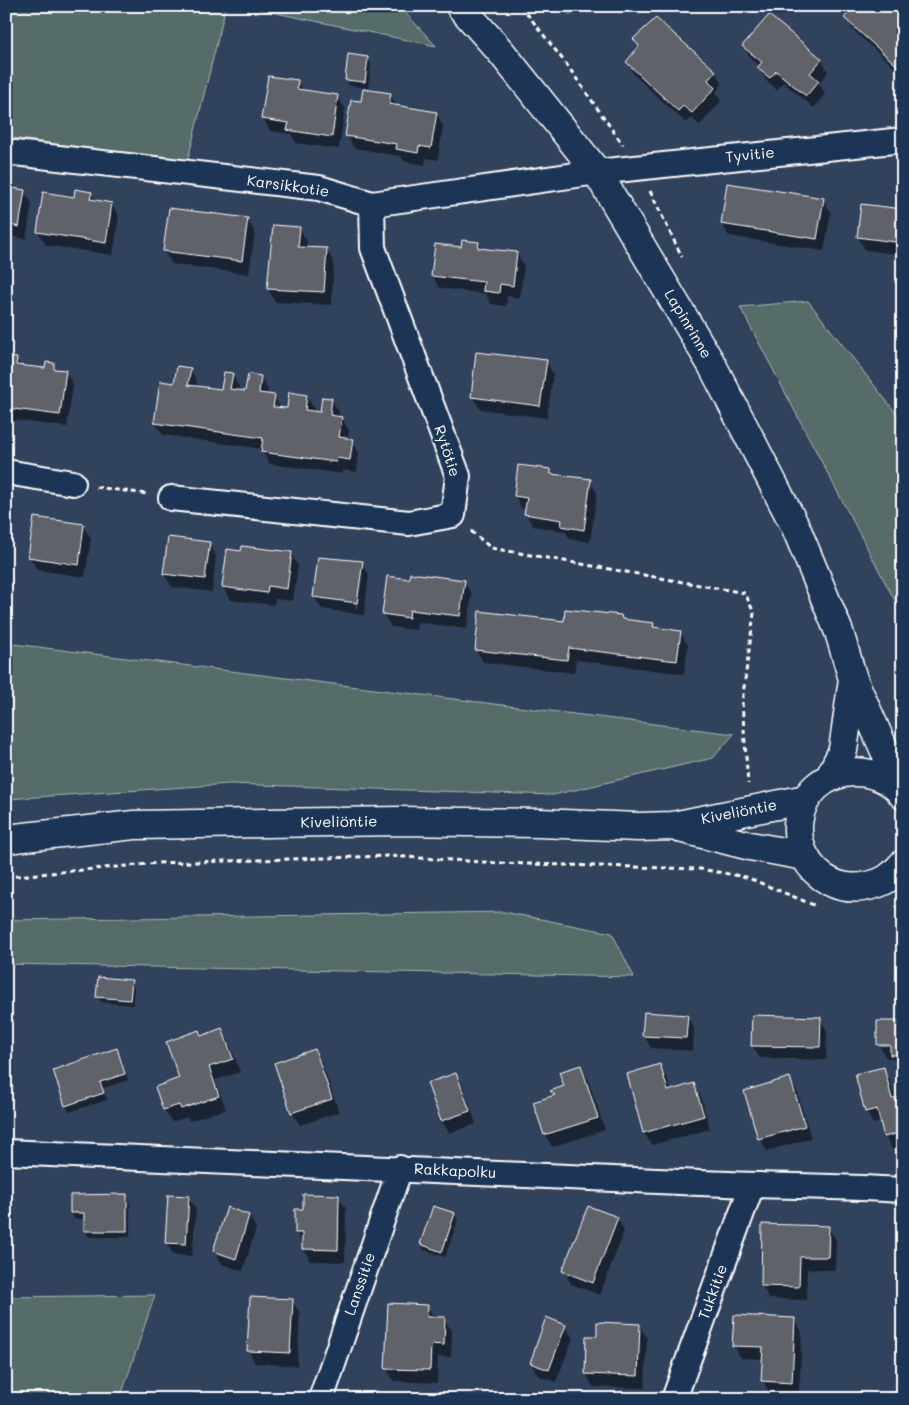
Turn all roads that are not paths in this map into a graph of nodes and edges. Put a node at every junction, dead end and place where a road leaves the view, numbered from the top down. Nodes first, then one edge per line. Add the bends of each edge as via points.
1 (460, 6) edge
2 (903, 140) edge
3 (6, 152) edge
4 (597, 172) junction
5 (372, 204) junction
6 (6, 472) edge
7 (73, 483) road end
8 (171, 498) road end
9 (853, 679) junction
10 (830, 777) junction
11 (901, 793) edge
12 (806, 799) junction
13 (673, 826) junction
14 (6, 839) edge
15 (804, 856) junction
16 (899, 872) edge
17 (6, 1152) edge
18 (400, 1168) junction
19 (752, 1185) junction
20 (903, 1190) edge
21 (321, 1399) edge
22 (674, 1399) edge

1 - 4 street, Lapinrinne
2 - 4 street, Tyvitie
3 - 5 street, Karsikkotie via 319,188
4 - 5 street, Karsikkotie
4 - 9 street, Lapinrinne via 712,365 796,528 839,632
5 - 8 street, Rytötie via 373,248 458,476 453,515 409,523
6 - 7 street
9 - 10 street, Lapinrinne via 843,750
9 - 11 street, Lapinrinne
10 - 11 street via 848,772 867,772 885,779
10 - 12 street
12 - 13 street, Kiveliöntie
12 - 15 street via 799,818 798,837
13 - 14 street, Kiveliöntie via 401,821 134,825
13 - 15 street, Kiveliöntie
15 - 16 street via 827,881 843,887 877,884
17 - 18 street, Rakkapolku
18 - 19 street, Rakkapolku
18 - 21 street, Lanssitie
19 - 20 street, Rakkapolku
19 - 22 street, Tukkitie

